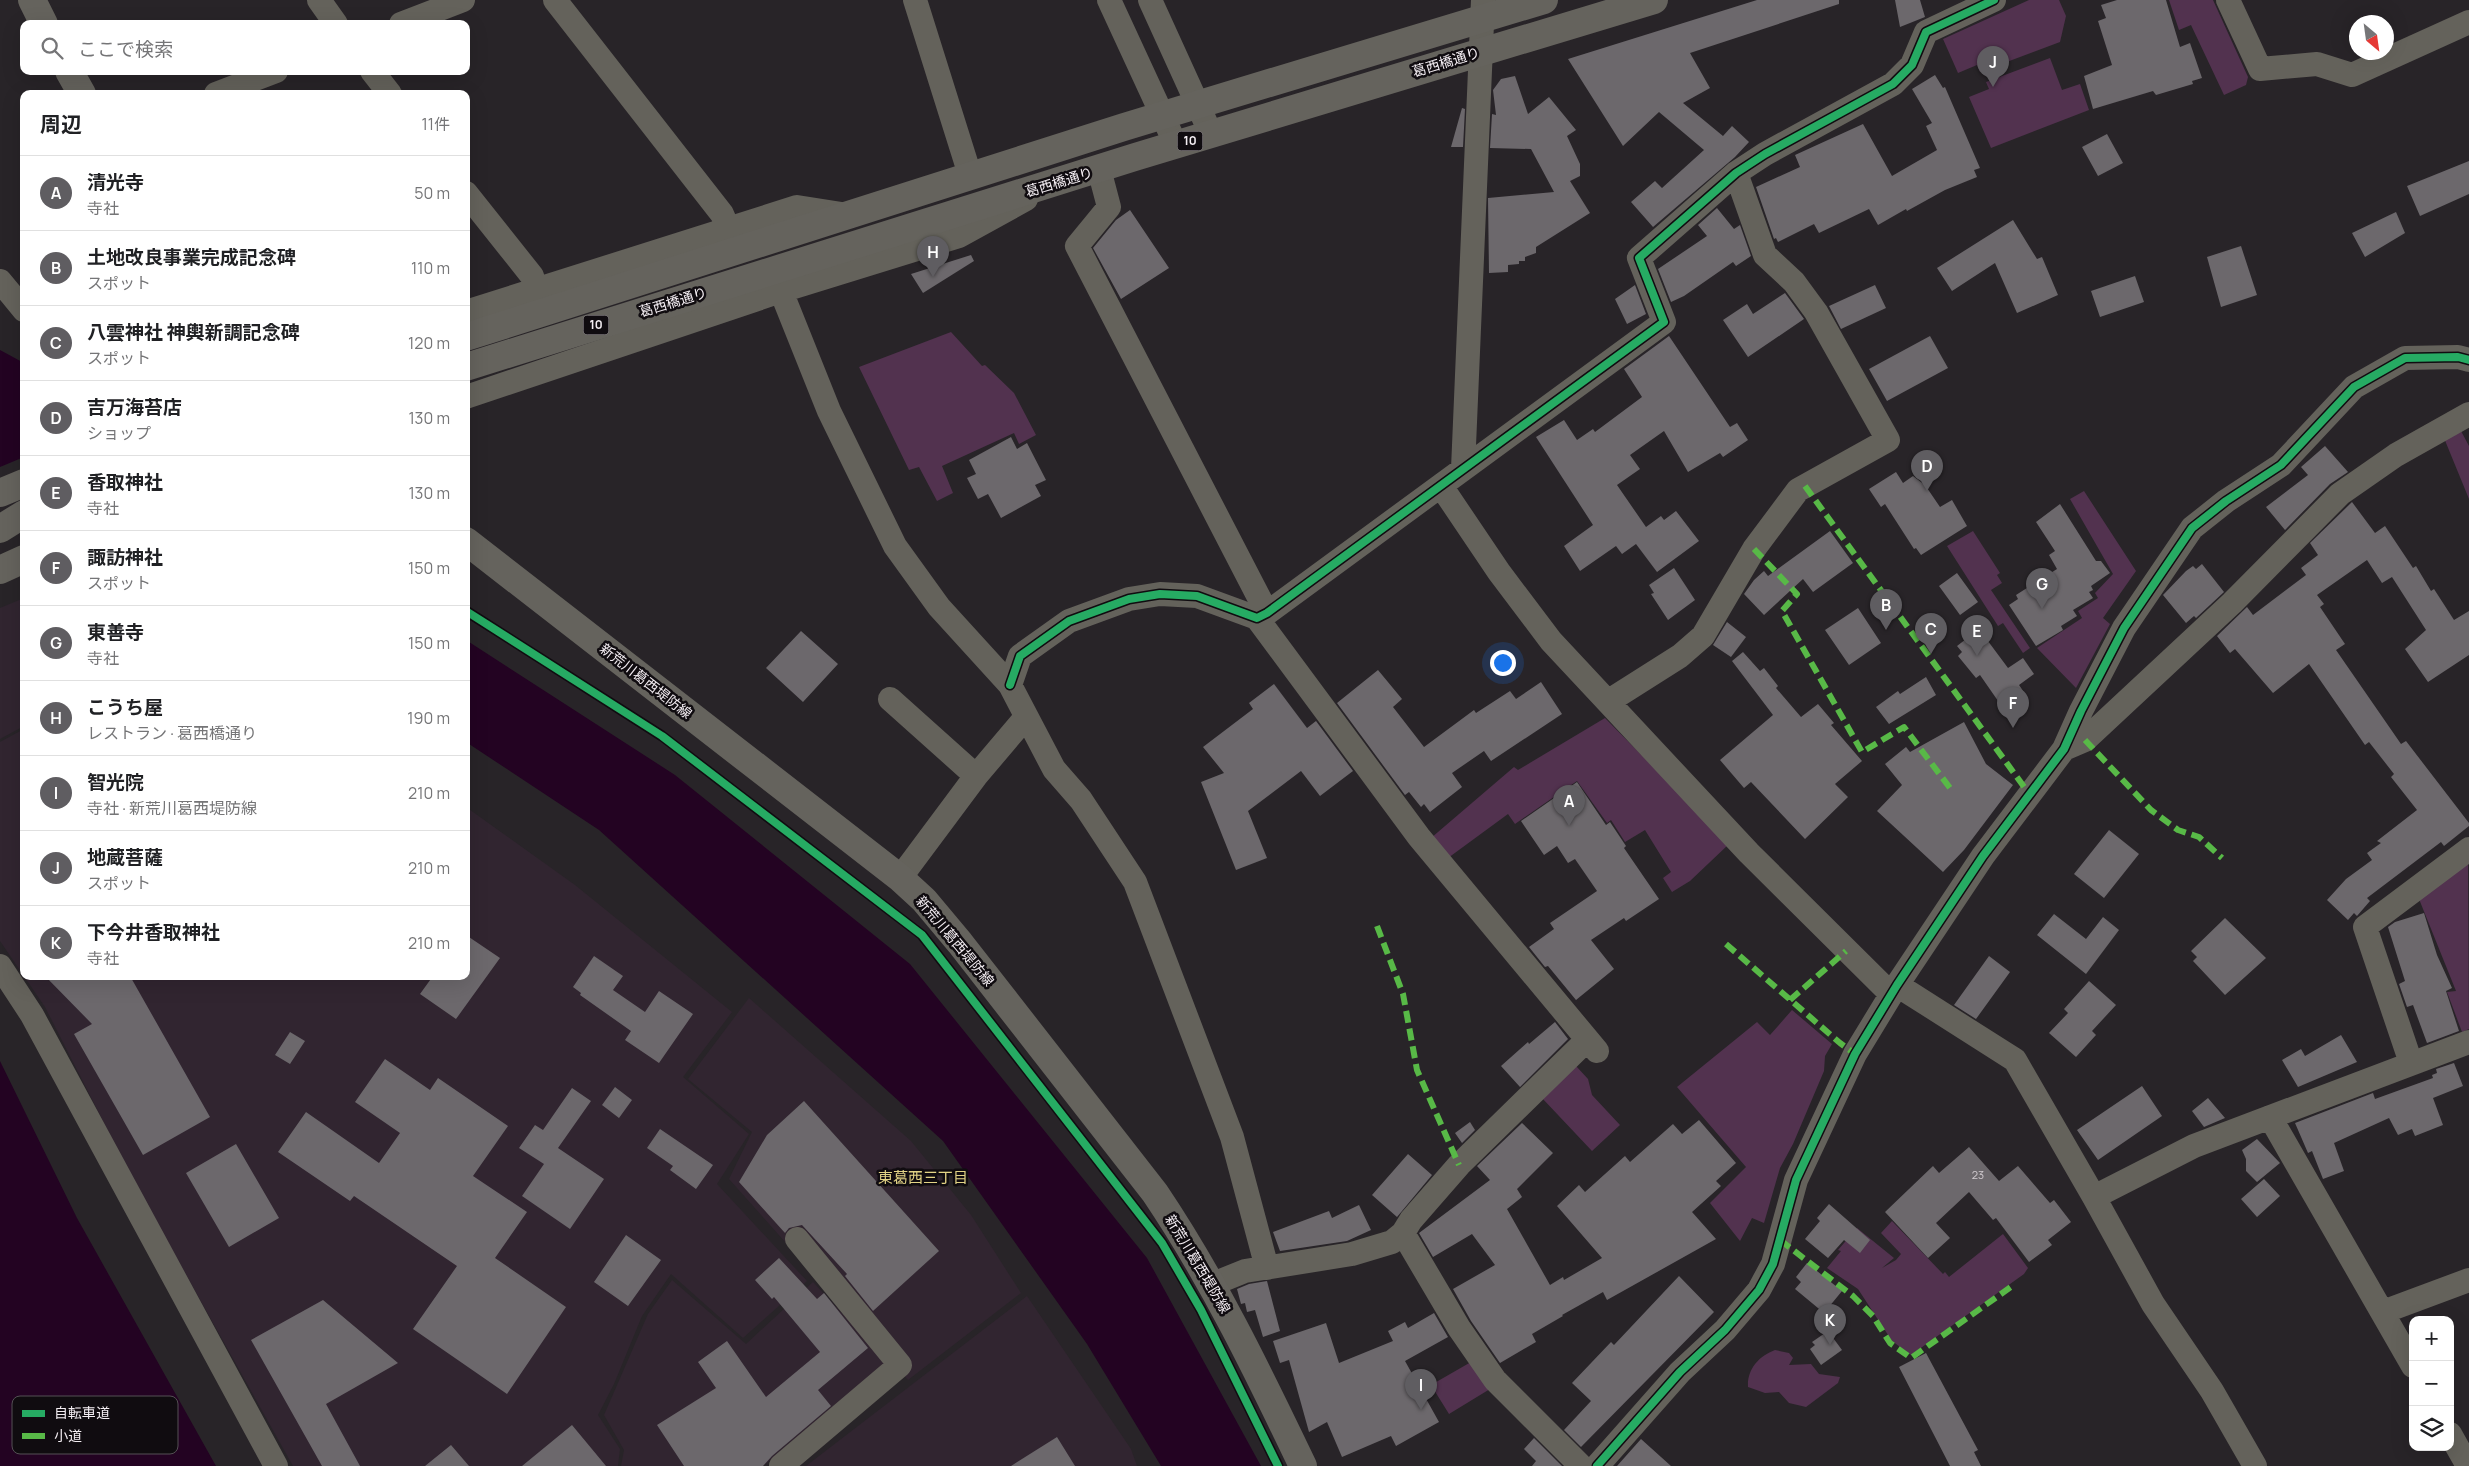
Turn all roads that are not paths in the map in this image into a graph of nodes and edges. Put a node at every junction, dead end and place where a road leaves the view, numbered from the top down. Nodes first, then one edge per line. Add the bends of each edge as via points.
1 (32, 0) edge
2 (319, 0) edge
3 (463, 0) edge
4 (555, 0) edge
5 (915, 0) edge
6 (1109, 0) edge
7 (1150, 0) edge
8 (1544, 0) edge
9 (1654, 0) edge
10 (1994, 0) edge
11 (2228, 0) edge
12 (1483, 10) edge
13 (42, 20) edge
14 (333, 20) edge
15 (411, 20) edge
16 (2469, 22) edge
17 (1482, 52) junction
18 (71, 75) edge
19 (266, 75) edge
20 (375, 75) edge
21 (80, 90) edge
22 (226, 90) edge
23 (387, 90) edge
24 (1199, 104) junction
25 (1163, 115) junction
26 (1212, 134) junction
27 (1176, 145) junction
28 (1099, 169) junction
29 (1736, 173) junction
30 (970, 175) junction
31 (1056, 183) junction
32 (470, 197) edge
33 (848, 215) junction
34 (728, 230) junction
35 (0, 280) edge
36 (536, 290) junction
37 (781, 291) junction
38 (20, 305) edge
39 (470, 311) edge
40 (470, 336) edge
41 (2469, 360) edge
42 (470, 366) edge
43 (470, 396) edge
44 (2469, 414) edge
45 (1463, 469) junction
46 (20, 486) edge
47 (1441, 486) junction
48 (0, 493) edge
49 (20, 516) edge
50 (0, 529) edge
51 (20, 536) edge
52 (470, 544) edge
53 (0, 545) edge
54 (20, 561) edge
55 (0, 570) edge
56 (1262, 616) junction
57 (1010, 685) junction
58 (890, 699) dead end
59 (1609, 701) junction
60 (1026, 717) junction
61 (2064, 749) junction
62 (976, 776) junction
63 (2469, 849) edge
64 (900, 878) junction
65 (0, 966) edge
66 (1894, 989) junction
67 (2469, 1042) edge
68 (2411, 1063) junction
69 (2270, 1117) junction
70 (2094, 1197) junction
71 (1404, 1233) junction
72 (797, 1239) dead end
73 (1267, 1268) junction
74 (2469, 1280) edge
75 (1212, 1284) junction
76 (2383, 1312) junction
77 (2410, 1361) edge
78 (2454, 1441) edge
79 (276, 1466) edge
80 (781, 1466) edge
81 (1303, 1466) edge
82 (1581, 1466) edge
83 (1598, 1466) edge
84 (2255, 1466) edge
85 (2468, 1466) edge

1 - 13 main road
2 - 14 street
3 - 15 street
4 - 34 street via 722,214
5 - 30 street
6 - 25 street
7 - 24 street
8 - 12 main road, 葛西橋通り / 10
9 - 17 main road, 葛西橋通り / 10
10 - 29 street via 1926,32 1912,65 1893,84 1764,154
11 - 16 street via 2260,69 2317,64 2352,75
12 - 17 street
12 - 24 main road, 葛西橋通り / 10
17 - 26 main road, 葛西橋通り / 10
17 - 45 street
18 - 21 main road
19 - 22 street
20 - 23 street
24 - 25 main road, 葛西橋通り / 10
24 - 26 street
25 - 27 street
25 - 30 main road, 葛西橋通り / 10
26 - 27 main road, 葛西橋通り / 10
27 - 28 main road, 葛西橋通り / 10
28 - 31 main road, 葛西橋通り / 10
28 - 56 street via 1109,207 1077,246
29 - 45 street via 1639,258 1664,322
29 - 59 street via 1765,255 1794,282 1816,312 1888,440 1798,490 1754,549 1703,636 1680,656
30 - 33 main road, 葛西橋通り / 10
31 - 37 street via 959,236
31 - 42 main road, 葛西橋通り / 10
32 - 36 street via 532,276
33 - 34 street via 797,207
33 - 40 main road, 葛西橋通り / 10
34 - 36 street
35 - 38 street
36 - 39 street
37 - 43 street
37 - 57 street via 829,411 895,546 939,607
41 - 61 street via 2458,357 2405,358 2354,387 2281,465 2192,528 2124,628
44 - 61 street via 2396,455 2340,494 2232,603 2085,740
45 - 47 street
46 - 48 main road
47 - 56 street
47 - 59 street via 1551,641
49 - 50 main road
51 - 53 main road
52 - 64 main road, 新荒川葛西堤防線
54 - 55 main road
56 - 57 street via 1197,596 1160,594 1129,599 1069,621 1020,656
56 - 71 street via 1419,837 1592,1045 1460,1165 1411,1220
57 - 60 street
58 - 62 street
59 - 66 street via 1748,853
60 - 62 street
60 - 73 street via 1054,769 1080,800 1135,882 1232,1138
61 - 66 street via 1983,856
62 - 64 street
63 - 68 street via 2365,927
64 - 75 main road, 新荒川葛西堤防線 via 924,900 960,944 1155,1193
65 - 79 street via 32,1014
66 - 70 street via 2015,1060
66 - 83 street via 1856,1054 1796,1180 1773,1264 1759,1290 1725,1330 1680,1372
67 - 68 street
68 - 69 street
69 - 70 street via 2194,1146
69 - 76 street
70 - 84 street via 2153,1304 2212,1391
71 - 73 street via 1392,1242 1352,1254
71 - 82 street via 1459,1328 1495,1380
72 - 80 street via 900,1365
73 - 75 street via 1245,1271
74 - 76 street
75 - 81 main road, 新荒川葛西堤防線
76 - 77 street
78 - 85 street

